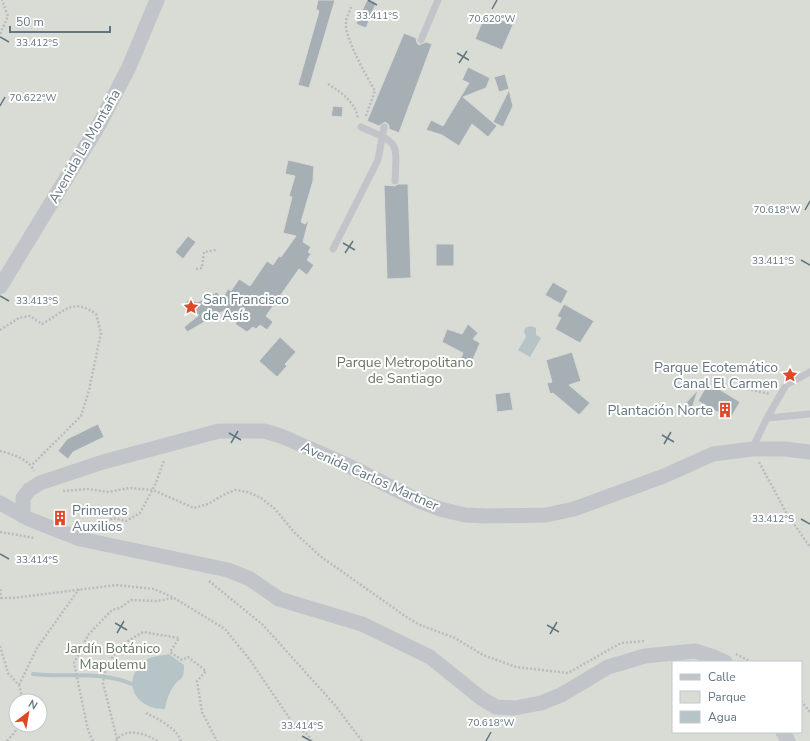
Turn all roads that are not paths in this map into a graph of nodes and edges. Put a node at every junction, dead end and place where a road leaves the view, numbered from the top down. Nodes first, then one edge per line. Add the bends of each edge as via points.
1 (157, 0) edge
2 (438, 0) edge
3 (421, 40) dead end
4 (361, 127) road end
5 (384, 127) dead end
6 (383, 137) junction
7 (395, 181) dead end
8 (333, 249) dead end
9 (0, 287) edge
10 (810, 372) edge
11 (810, 414) edge
12 (767, 418) junction
13 (752, 449) junction
14 (810, 452) edge
15 (0, 503) edge
16 (23, 516) junction
17 (727, 657) edge

1 - 9 street, Avenida La Montaña via 100,123
2 - 3 lane
4 - 6 lane
5 - 6 lane
6 - 7 lane via 393,142 396,150
6 - 8 lane via 378,160
10 - 12 lane via 786,385
11 - 12 lane
12 - 13 lane
13 - 14 street, Avenida Carlos Martner
13 - 16 street, Avenida Carlos Martner via 713,454 664,476 574,509 546,515 486,516 440,509 419,501 281,436 264,431 220,431 103,462 40,484 29,490 23,498
15 - 16 street
16 - 17 street via 80,539 228,570 250,579 279,599 362,624 430,657 496,706 515,708 541,703 561,696 608,667 645,656 695,651

